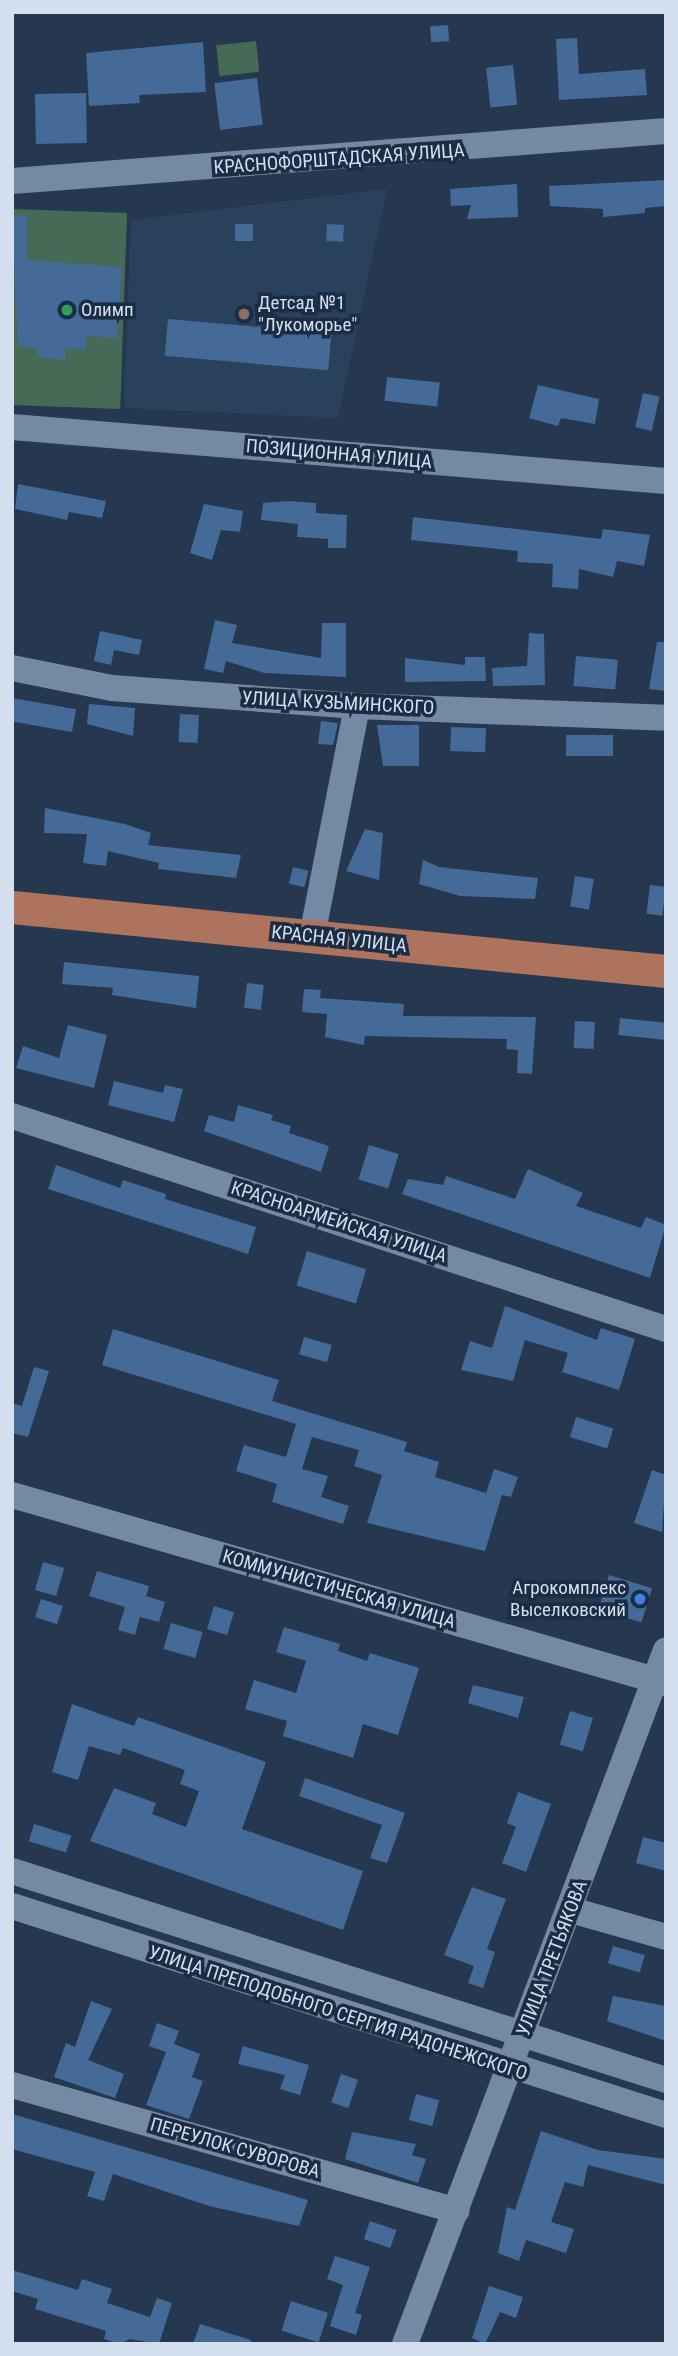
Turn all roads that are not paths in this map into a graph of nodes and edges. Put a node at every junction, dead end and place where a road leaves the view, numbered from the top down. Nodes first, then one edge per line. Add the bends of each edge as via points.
1 (666, 131) edge
2 (12, 181) edge
3 (12, 427) edge
4 (666, 481) edge
5 (12, 668) edge
6 (356, 706) junction
7 (666, 718) edge
8 (12, 907) edge
9 (312, 936) junction
10 (666, 971) edge
11 (12, 1116) edge
12 (666, 1329) edge
13 (12, 1495) edge
14 (666, 1650) edge
15 (660, 1681) edge
16 (12, 1871) edge
17 (12, 1906) edge
18 (571, 1910) junction
19 (666, 1937) edge
20 (522, 2038) junction
21 (511, 2070) junction
22 (666, 2080) edge
23 (12, 2085) edge
24 (666, 2115) edge
25 (457, 2211) junction
26 (405, 2344) edge

1 - 2 street, КРАСНОФОРШТАДСКАЯ УЛИЦА
3 - 4 street, ПОЗИЦИОННАЯ УЛИЦА
5 - 6 street, УЛИЦА КУЗЬМИНСКОГО via 112,688
6 - 7 street, УЛИЦА КУЗЬМИНСКОГО
6 - 9 street
8 - 9 main road, КРАСНАЯ УЛИЦА
9 - 10 main road, КРАСНАЯ УЛИЦА
11 - 12 street, КРАСНОАРМЕЙСКАЯ УЛИЦА
13 - 15 street, КОММУНИСТИЧЕСКАЯ УЛИЦА
14 - 15 street, УЛИЦА ТРЕТЬЯКОВА
15 - 18 street, УЛИЦА ТРЕТЬЯКОВА
16 - 20 street, УЛИЦА ПРЕПОДОБНОГО СЕРГИЯ РАДОНЕЖСКОГО
17 - 21 street, УЛИЦА ПРЕПОДОБНОГО СЕРГИЯ РАДОНЕЖСКОГО
18 - 19 street
18 - 20 street, УЛИЦА ТРЕТЬЯКОВА
20 - 21 street, УЛИЦА ТРЕТЬЯКОВА
20 - 22 street, УЛИЦА ПРЕПОДОБНОГО СЕРГИЯ РАДОНЕЖСКОГО
21 - 24 street, УЛИЦА ПРЕПОДОБНОГО СЕРГИЯ РАДОНЕЖСКОГО
21 - 25 street, УЛИЦА ТРЕТЬЯКОВА
23 - 25 street, ПЕРЕУЛОК СУВОРОВА
25 - 26 street, УЛИЦА ТРЕТЬЯКОВА

